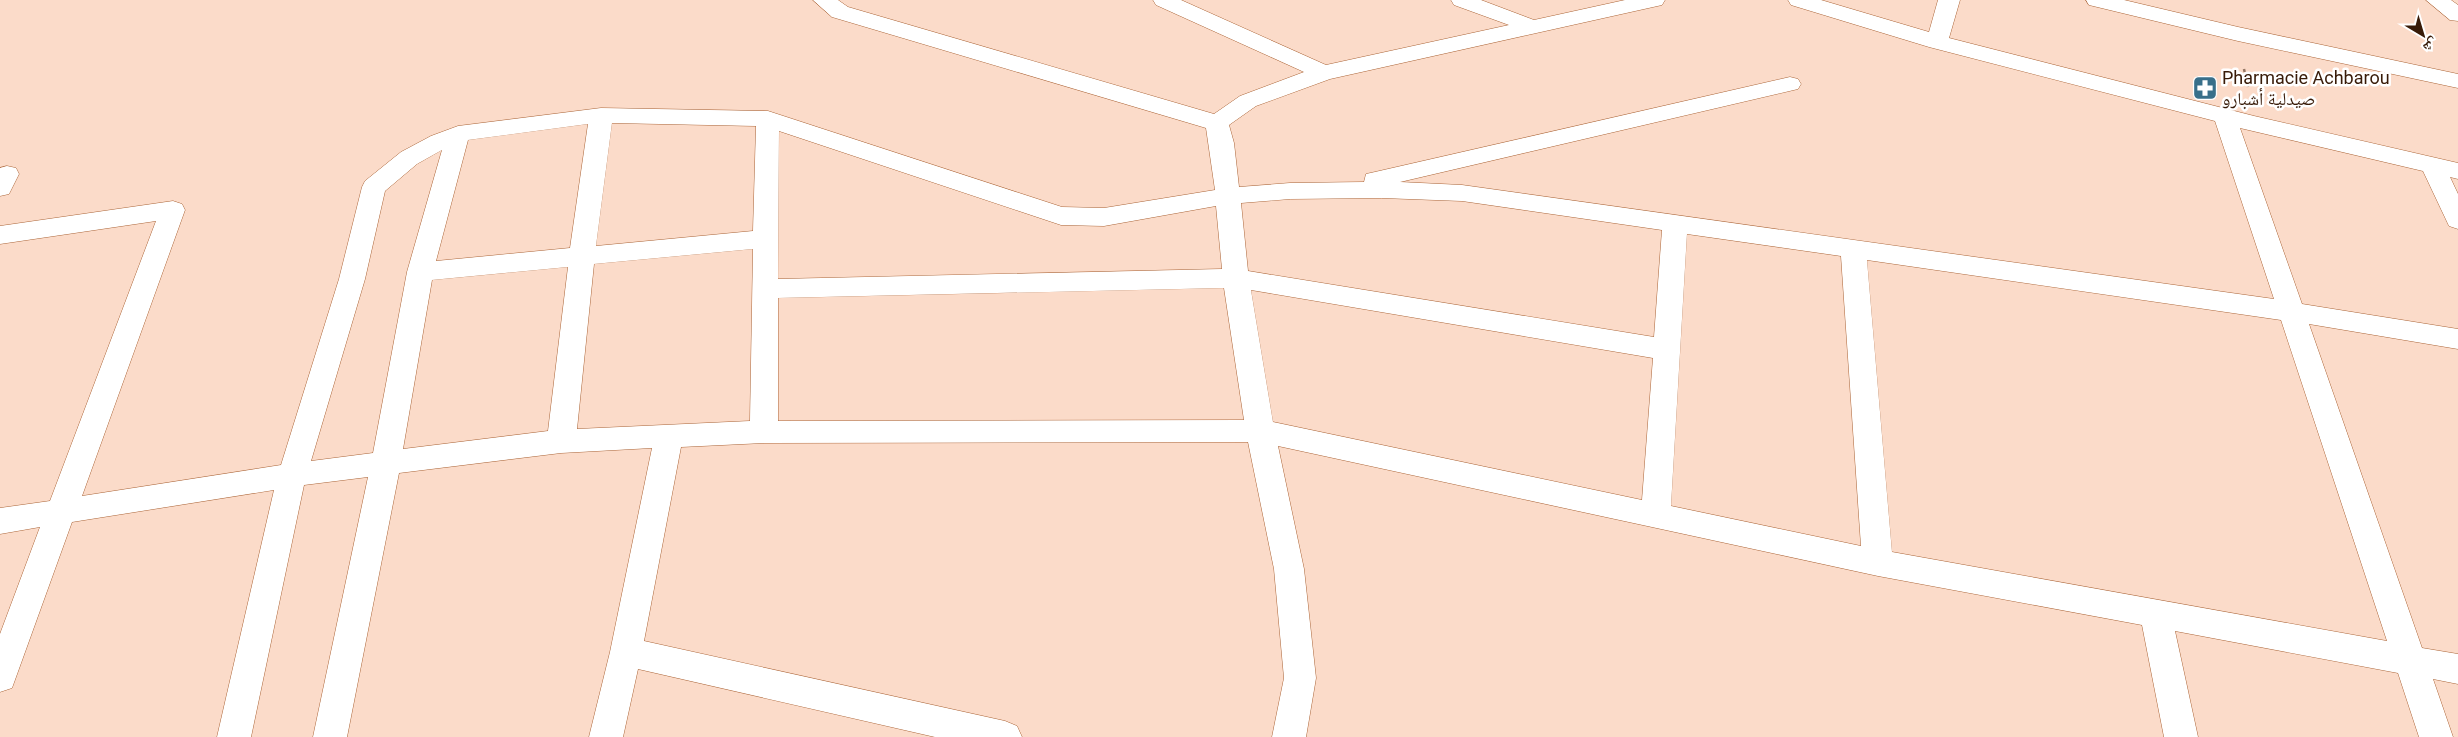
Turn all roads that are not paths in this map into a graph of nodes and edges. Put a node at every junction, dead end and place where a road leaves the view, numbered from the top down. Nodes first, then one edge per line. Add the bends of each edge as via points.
1 (824, 0) edge
2 (1164, 0) edge
3 (1462, 0) edge
4 (1654, 0) edge
5 (1799, 0) edge
6 (1949, 0) edge
7 (2097, 0) edge
8 (2438, 0) edge
9 (2458, 15) edge
10 (1535, 28) junction
11 (1937, 42) junction
12 (1324, 73) junction
13 (2458, 81) edge
14 (1790, 84) dead end
15 (601, 115) junction
16 (2226, 117) junction
17 (768, 120) junction
18 (1218, 123) junction
19 (458, 134) junction
20 (2433, 166) junction
21 (2458, 171) edge
22 (1331, 191) junction
23 (1226, 196) junction
24 (2458, 220) edge
25 (1675, 224) junction
26 (0, 235) edge
27 (764, 239) junction
28 (1853, 248) junction
29 (582, 255) junction
30 (420, 272) junction
31 (1236, 278) junction
32 (767, 289) junction
33 (2293, 312) junction
34 (2458, 339) edge
35 (1668, 350) junction
36 (764, 432) junction
37 (1260, 432) junction
38 (669, 437) junction
39 (561, 441) junction
40 (386, 463) junction
41 (292, 475) junction
42 (63, 511) junction
43 (1656, 516) junction
44 (0, 521) edge
45 (1878, 563) junction
46 (2156, 613) junction
47 (626, 652) junction
48 (2408, 659) junction
49 (2458, 669) edge
50 (0, 677) edge
51 (234, 737) edge
52 (330, 737) edge
53 (606, 737) edge
54 (1006, 737) edge
55 (1289, 737) edge
56 (2181, 737) edge
57 (2436, 737) edge

1 - 18 street via 840,12
2 - 12 street
3 - 10 street
4 - 10 street
5 - 11 street
6 - 11 street
7 - 13 street
8 - 9 street
10 - 12 street
11 - 16 street
12 - 18 street via 1248,101
14 - 22 street
15 - 17 street
15 - 19 street
15 - 29 street
16 - 20 street
16 - 33 street
17 - 23 street via 1061,216 1104,217
17 - 27 street
18 - 23 street
19 - 30 street
19 - 41 street via 409,158 374,187 352,279
20 - 21 street
20 - 24 street
22 - 23 street
22 - 25 street via 1462,193
23 - 31 street
25 - 28 street
25 - 35 street
26 - 42 street via 173,210
27 - 29 street
27 - 32 street
28 - 33 street
28 - 45 street
29 - 30 street
29 - 39 street
30 - 40 street
31 - 32 street
31 - 35 street
31 - 37 street
32 - 36 street
33 - 34 street
33 - 48 street
35 - 43 street
36 - 37 street
36 - 38 street
37 - 43 street
37 - 55 street via 1289,568 1300,678
38 - 39 street
38 - 47 street
39 - 40 street
40 - 41 street
40 - 52 street
41 - 42 street
41 - 51 street
42 - 44 street
42 - 50 street
43 - 45 street
45 - 46 street
46 - 48 street
46 - 56 street
47 - 53 street
47 - 54 street
48 - 49 street
48 - 57 street

